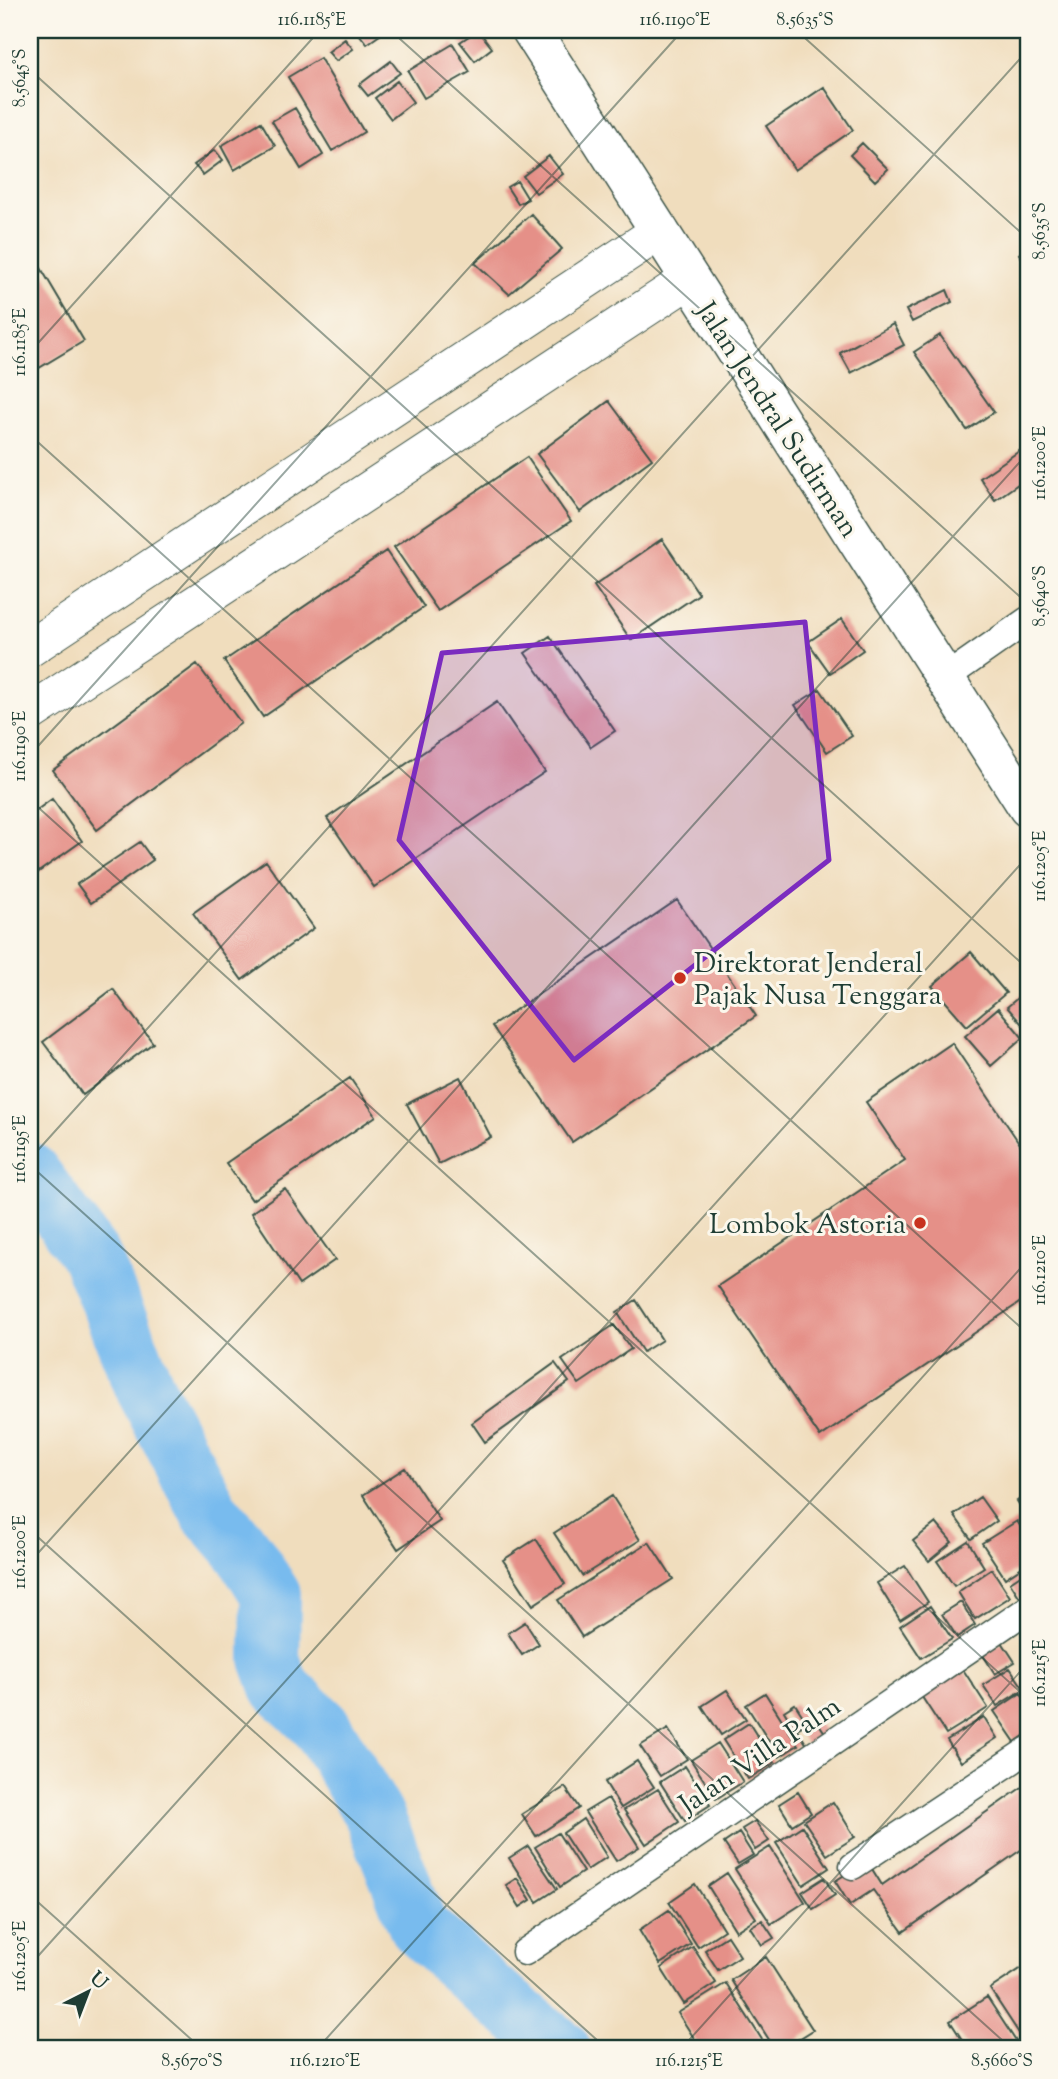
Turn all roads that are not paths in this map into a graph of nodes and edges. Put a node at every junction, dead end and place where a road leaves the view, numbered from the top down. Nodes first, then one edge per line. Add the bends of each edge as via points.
1 (531, 30) edge
2 (660, 232) junction
3 (690, 279) junction
4 (1028, 620) edge
5 (30, 648) edge
6 (945, 678) junction
7 (30, 713) edge
8 (1028, 808) edge
9 (1028, 1609) edge
10 (1028, 1750) edge
11 (853, 1866) dead end
12 (525, 1952) dead end

1 - 2 highway, Jalan Jendral Sudirman
2 - 3 highway, Jalan Jendral Sudirman
2 - 5 main road
3 - 6 highway, Jalan Jendral Sudirman
3 - 7 main road
4 - 6 street
6 - 8 highway, Jalan Jendral Sudirman
9 - 12 street, Jalan Villa Palm
10 - 11 street

